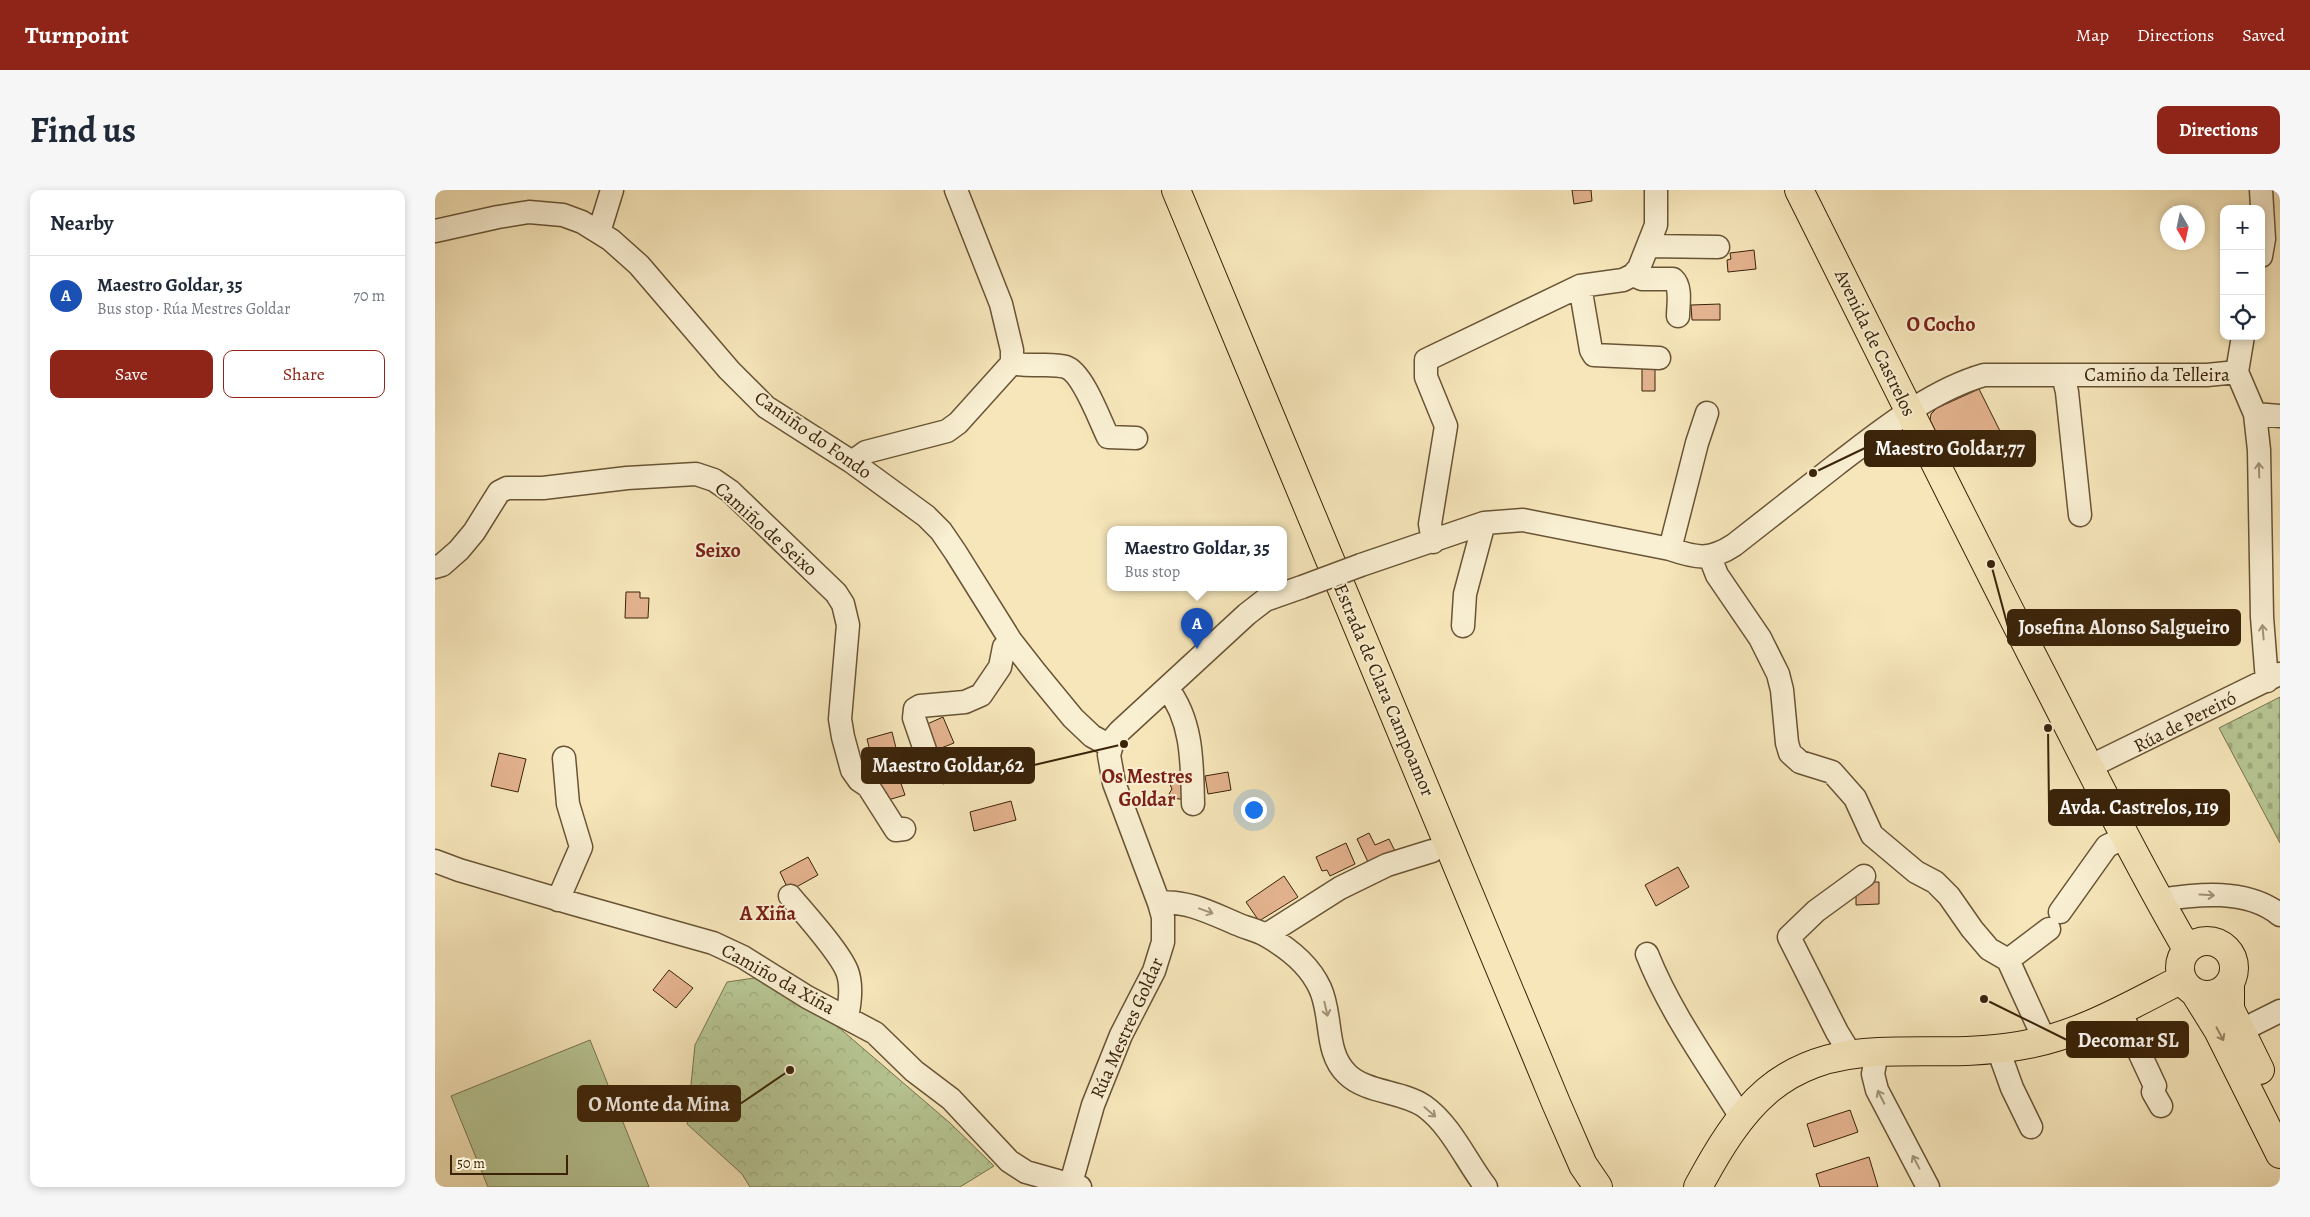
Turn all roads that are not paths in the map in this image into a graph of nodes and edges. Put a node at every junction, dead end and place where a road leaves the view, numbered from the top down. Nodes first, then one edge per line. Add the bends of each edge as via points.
1 (612, 190) edge
2 (956, 190) edge
3 (1159, 190) edge
4 (1176, 190) edge
5 (1656, 190) edge
6 (1799, 190) edge
7 (2261, 190) edge
8 (435, 231) edge
9 (599, 232) junction
10 (1648, 246) junction
11 (1718, 247) dead end
12 (2262, 250) edge
13 (1633, 275) junction
14 (1579, 286) junction
15 (1678, 316) dead end
16 (2242, 340) edge
17 (1659, 358) dead end
18 (1012, 363) junction
19 (2237, 372) junction
20 (2063, 375) junction
21 (1909, 412) junction
22 (1707, 413) dead end
23 (2255, 414) junction
24 (2280, 416) edge
25 (1136, 438) dead end
26 (852, 462) junction
27 (2080, 515) dead end
28 (1485, 523) junction
29 (1433, 542) junction
30 (1670, 549) junction
31 (1710, 557) junction
32 (435, 567) edge
33 (1463, 626) dead end
34 (1011, 641) junction
35 (2274, 677) edge
36 (1167, 688) junction
37 (1110, 746) junction
38 (925, 750) dead end
39 (564, 758) dead end
40 (2089, 767) junction
41 (1193, 804) dead end
42 (904, 829) dead end
43 (2126, 837) junction
44 (1432, 851) junction
45 (435, 860) edge
46 (1864, 876) dead end
47 (790, 896) dead end
48 (558, 900) junction
49 (2159, 900) junction
50 (1159, 903) junction
51 (2280, 915) edge
52 (1266, 935) junction
53 (2187, 948) junction
54 (1647, 954) dead end
55 (2008, 960) junction
56 (2229, 983) junction
57 (2188, 986) junction
58 (2120, 1011) junction
59 (2280, 1011) edge
60 (847, 1017) junction
61 (2240, 1031) junction
62 (2045, 1041) junction
63 (1998, 1049) junction
64 (1864, 1053) junction
65 (2163, 1099) dead end
66 (2280, 1111) edge
67 (1741, 1117) junction
68 (2031, 1127) dead end
69 (2280, 1154) edge
70 (1076, 1185) edge
71 (1486, 1187) edge
72 (1578, 1187) edge
73 (1598, 1187) edge
74 (1698, 1187) edge
75 (1928, 1187) edge

1 - 9 street
2 - 18 street via 1001,304
3 - 44 main road, Estrada de Clara Campoamor
4 - 73 main road, Estrada de Clara Campoamor via 1555,1103 1583,1165
5 - 10 street via 1656,225
6 - 21 main road, Avenida de Castrelos
7 - 12 street
8 - 9 street, Camiño do Fondo via 529,212 563,215
9 - 26 street, Camiño do Fondo via 639,265 729,370 766,407
10 - 11 street
10 - 13 street
13 - 14 street via 1623,280
13 - 15 street via 1642,279 1673,279 1679,287
14 - 17 street via 1594,355
14 - 29 street via 1426,360 1426,377 1447,426 1430,524
16 - 19 street
18 - 25 street via 1024,367 1067,368 1078,376 1108,437
18 - 26 street via 947,432 866,452
19 - 20 street, Camiño da Telleira
19 - 23 street, Camiño da Telleira
20 - 21 street, Camiño da Telleira via 1984,375
20 - 27 street, Camiño da Telleira
21 - 31 street via 1881,430 1734,545
21 - 40 main road, Avenida de Castrelos
22 - 30 street
23 - 24 street
35 -> 23 street, Camiño da Telleira via 2262,617 2259,450
26 - 34 street, Camiño do Fondo via 926,516 941,531
28 - 29 street
28 - 30 street via 1523,520
28 - 33 street via 1465,594
29 - 36 street, bridge via 1361,564 1265,600
30 - 31 street via 1692,557
31 - 55 street via 1717,574 1760,638 1778,674 1790,753 1800,762 1831,772 1855,798 1872,836 1915,872 1935,882 1989,949
32 - 42 street, Camiño de Seixo via 459,550 499,492 507,488 543,488 696,474 714,480 730,491 836,593 843,604 848,625 840,720 852,770 867,786 896,830
34 - 37 street, Camiño do Fondo via 1073,718 1092,736
34 - 38 street via 1004,647 1000,667 981,695 965,702 915,709 913,718
35 - 40 street, Rúa de Pereiró
36 - 37 street via 1119,730
36 - 41 street via 1179,704 1191,751
37 - 50 street, Rúa Mestres Goldar via 1114,782
39 - 48 street via 568,804 581,847
40 - 43 main road, Avenida de Castrelos
43 - 49 main road, Avenida de Castrelos
43 - 55 street via 2107,846 2054,920
44 - 52 street via 1387,866 1340,888
44 - 72 main road, Estrada de Clara Campoamor via 1551,1134
45 - 48 street, Camiño da Xiña
46 - 64 street via 1816,911 1789,937 1837,1032
47 - 60 street via 848,972 850,1003
48 - 60 street, Camiño da Xiña via 713,943
49 -> 51 street via 2199,894 2233,896 2255,901
49 - 53 main road, Avenida de Castrelos
50 -> 52 street via 1173,901
50 - 70 street, Rúa Mestres Goldar via 1164,930 1161,954 1121,1035 1093,1105
52 -> 71 street via 1302,962 1320,988 1334,1054 1348,1076 1422,1105 1442,1123
53 - 56 main road via 2209,940 2224,946 2233,960 2233,976
53 - 57 main road via 2180,963
54 - 67 street via 1676,1012
55 - 62 street
56 - 57 main road via 2214,994
56 - 61 main road via 2230,1009
57 - 58 main road
57 -> 69 main road via 2207,1009
58 - 62 main road
58 - 65 street
59 - 61 street
60 - 70 street, Camiño da Xiña via 875,1033 914,1071 951,1099 1009,1161 1026,1172
61 - 66 main road
62 - 63 main road
63 - 64 main road
63 - 68 street
64 - 67 main road via 1826,1061 1791,1074 1775,1083
75 -> 64 street via 1877,1090
67 - 74 main road

